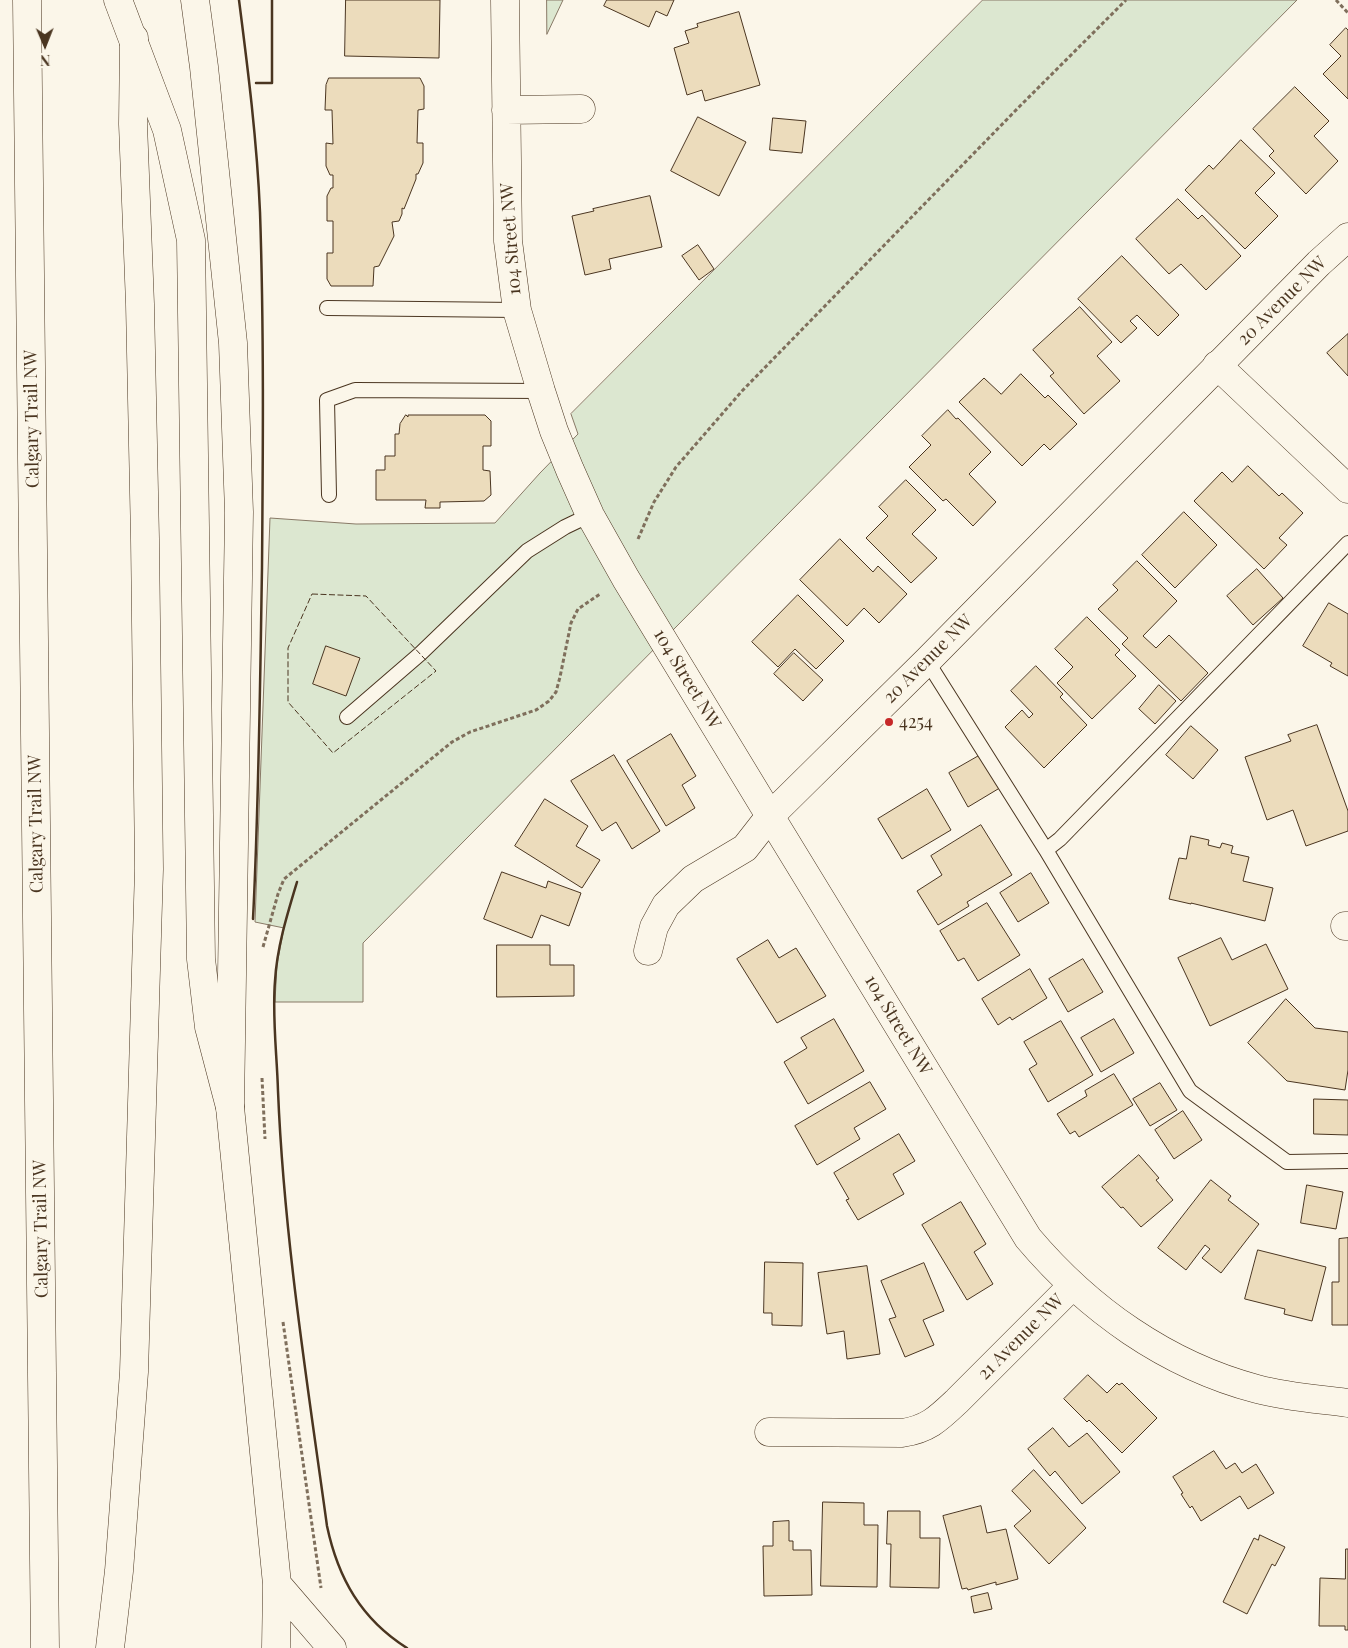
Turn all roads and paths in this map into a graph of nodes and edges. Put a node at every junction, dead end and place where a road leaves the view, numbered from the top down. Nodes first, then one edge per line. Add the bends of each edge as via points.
1 (27, 0) edge
2 (118, 0) edge
3 (195, 0) edge
4 (505, 0) edge
5 (1126, 0) edge
6 (1336, 0) edge
7 (1348, 13) edge
8 (134, 38) junction
9 (581, 109) dead end
10 (506, 110) junction
11 (1348, 237) edge
12 (327, 308) dead end
13 (517, 310) junction
14 (1217, 365) junction
15 (540, 391) junction
16 (1348, 489) edge
17 (329, 494) dead end
18 (590, 515) junction
19 (1348, 543) edge
20 (626, 578) junction
21 (926, 662) junction
22 (347, 718) dead end
23 (770, 816) junction
24 (1046, 850) junction
25 (648, 951) dead end
26 (262, 955) dead end
27 (262, 1077) dead end
28 (230, 1108) junction
29 (266, 1147) dead end
30 (1348, 1161) edge
31 (1072, 1286) junction
32 (283, 1319) dead end
33 (1348, 1403) edge
34 (769, 1432) dead end
35 (277, 1584) junction
36 (324, 1594) dead end
37 (45, 1648) edge
38 (110, 1648) edge
39 (276, 1648) edge
40 (332, 1648) edge

1 - 37 main road, Calgary Trail NW
2 - 8 main road
3 - 28 main road via 233,343 239,512
4 - 10 main road, 104 Street NW
5 - 20 path via 805,326 676,466 654,502
6 - 7 path
8 - 28 main road via 167,130 191,240 201,959 209,1027
8 - 38 main road via 133,124 140,304 149,869 134,1372
9 - 10 main road
10 - 13 main road, 104 Street NW via 508,241
11 - 14 main road, 20 Avenue NW
12 - 13 lane
13 - 15 main road, 104 Street NW
14 - 16 main road
14 - 21 main road, 20 Avenue NW
15 - 17 lane via 355,390 327,400
15 - 18 main road, 104 Street NW
18 - 20 main road, 104 Street NW
18 - 22 lane via 527,551 420,654
19 - 24 lane
20 - 23 main road, 104 Street NW
20 - 26 path via 578,610 571,623 556,692 549,701 536,710 470,732 452,742 284,879
21 - 23 main road, 20 Avenue NW
21 - 24 lane
23 - 25 main road, 20 Avenue NW via 745,848 693,879 666,905 654,927
23 - 31 main road, 104 Street NW via 1028,1238
24 - 30 lane via 1190,1091 1287,1162
27 - 29 path
28 - 35 main road
31 - 33 main road, 21 Avenue NW via 1132,1332 1211,1374 1258,1389
31 - 34 main road, 21 Avenue NW via 957,1401 925,1427 902,1433
32 - 36 path
35 - 39 main road
35 - 40 main road

